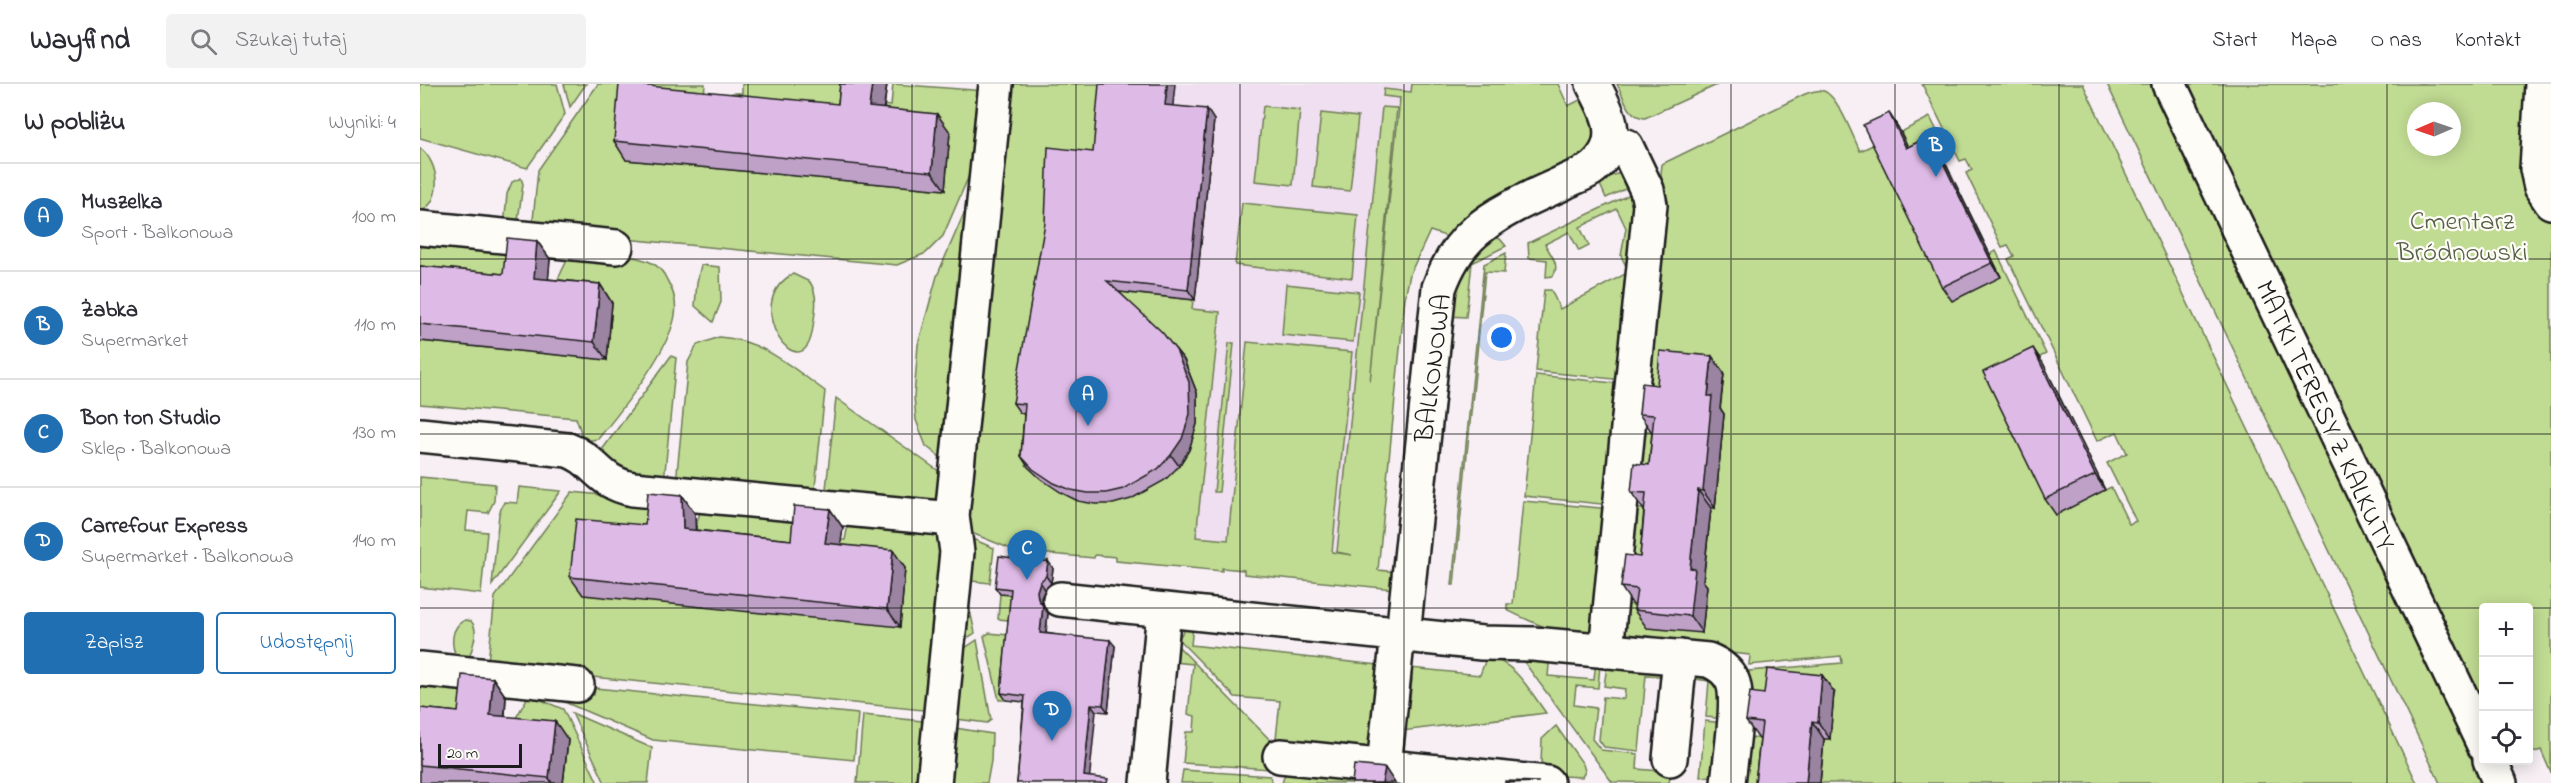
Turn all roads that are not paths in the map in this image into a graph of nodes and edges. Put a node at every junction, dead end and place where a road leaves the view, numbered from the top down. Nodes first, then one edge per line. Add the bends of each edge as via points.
1 (996, 84) edge
2 (1593, 84) edge
3 (2169, 84) edge
4 (2542, 84) edge
5 (1626, 146) dead end
6 (2551, 202) edge
7 (420, 228) edge
8 (616, 247) dead end
9 (420, 435) edge
10 (938, 518) junction
11 (1060, 599) dead end
12 (1164, 610) junction
13 (1400, 634) junction
14 (1606, 651) junction
15 (1680, 657) junction
16 (420, 669) edge
17 (577, 685) dead end
18 (2479, 735) edge
19 (1280, 756) dead end
20 (1670, 759) dead end
21 (2492, 765) edge
22 (1384, 766) junction
23 (934, 783) edge
24 (1148, 783) edge
25 (1547, 783) edge
26 (1728, 783) edge
27 (2500, 783) edge

1 - 10 street
2 - 13 street, BALKONOWA via 1611,130 1605,154 1593,168 1504,211 1476,231 1459,248 1439,288
3 - 18 street, MATKI TERESY Z KALKUTY
4 - 6 street via 2537,169 2541,187
5 - 14 street via 1650,205
7 - 8 street
9 - 10 street via 568,450 583,457 609,482 633,489
10 - 23 street via 957,552
11 - 12 street
12 - 13 street
12 - 24 street
13 - 14 street
13 - 22 street, BALKONOWA
14 - 15 street
15 - 20 street
15 - 26 street via 1716,663 1733,682 1736,695
16 - 17 street
19 - 22 street
21 - 27 street
22 - 25 street

